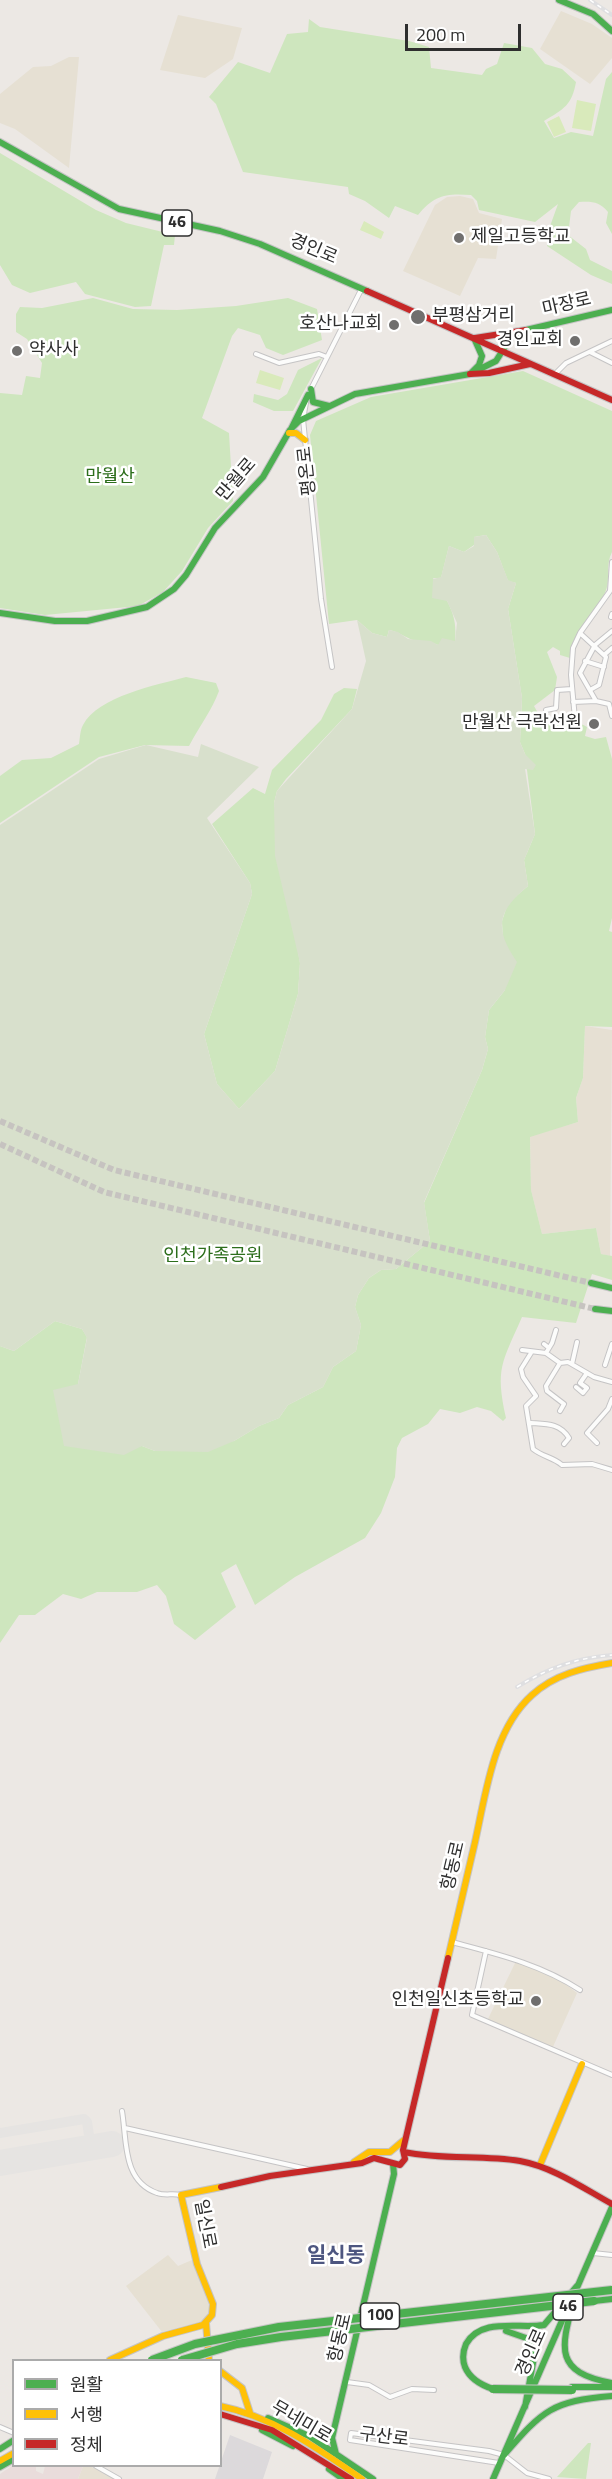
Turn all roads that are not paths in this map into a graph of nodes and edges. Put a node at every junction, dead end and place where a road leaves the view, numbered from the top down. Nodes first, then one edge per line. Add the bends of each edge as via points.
1 (559, 0) edge
2 (612, 31) edge
3 (0, 142) edge
4 (362, 288) junction
5 (612, 310) edge
6 (526, 330) junction
7 (474, 338) junction
8 (612, 341) edge
9 (502, 351) junction
10 (590, 352) junction
11 (256, 354) dead end
12 (327, 357) junction
13 (530, 363) junction
14 (612, 363) edge
15 (470, 374) junction
16 (555, 374) junction
17 (310, 392) junction
18 (612, 400) edge
19 (329, 406) junction
20 (303, 419) junction
21 (289, 431) junction
22 (305, 440) junction
23 (612, 562) edge
24 (0, 613) edge
25 (612, 631) edge
26 (580, 633) junction
27 (595, 645) junction
28 (612, 648) edge
29 (604, 655) junction
30 (585, 661) junction
31 (332, 667) dead end
32 (604, 667) junction
33 (580, 673) junction
34 (571, 675) junction
35 (572, 689) junction
36 (590, 690) junction
37 (596, 701) junction
38 (573, 702) junction
39 (546, 710) dead end
40 (612, 716) edge
41 (575, 719) dead end
42 (591, 1283) tunnel mouth
43 (612, 1288) edge
44 (595, 1309) tunnel mouth
45 (612, 1311) edge
46 (556, 1330) dead end
47 (553, 1341) junction
48 (577, 1342) dead end
49 (544, 1344) dead end
50 (612, 1344) edge
51 (558, 1345) dead end
52 (549, 1348) junction
53 (522, 1350) dead end
54 (531, 1353) junction
55 (546, 1353) junction
56 (560, 1364) junction
57 (572, 1364) junction
58 (605, 1365) dead end
59 (587, 1373) junction
60 (612, 1382) edge
61 (576, 1388) dead end
62 (612, 1399) edge
63 (560, 1411) dead end
64 (531, 1424) junction
65 (564, 1443) dead end
66 (597, 1443) dead end
67 (612, 1470) edge
68 (612, 1663) edge
69 (452, 1942) junction
70 (486, 1951) junction
71 (580, 1990) dead end
72 (582, 2064) junction
73 (612, 2076) edge
74 (122, 2111) dead end
75 (125, 2128) junction
76 (405, 2140) junction
77 (420, 2156) junction
78 (398, 2157) junction
79 (540, 2165) junction
80 (310, 2170) junction
81 (181, 2196) junction
82 (612, 2206) edge
83 (592, 2253) junction
84 (612, 2255) edge
85 (577, 2286) junction
86 (612, 2290) edge
87 (612, 2300) edge
88 (206, 2323) junction
89 (114, 2359) edge
90 (157, 2359) edge
91 (188, 2359) edge
92 (209, 2359) edge
93 (222, 2372) edge
94 (347, 2382) junction
95 (612, 2385) edge
96 (493, 2387) junction
97 (572, 2389) junction
98 (434, 2390) dead end
99 (612, 2394) edge
100 (222, 2406) edge
101 (525, 2407) junction
102 (253, 2414) junction
103 (222, 2415) edge
104 (252, 2423) junction
105 (332, 2438) junction
106 (12, 2444) edge
107 (321, 2444) junction
108 (0, 2453) edge
109 (336, 2454) junction
110 (504, 2455) junction
111 (500, 2464) junction
112 (98, 2467) edge
113 (119, 2479) edge
114 (343, 2479) edge
115 (351, 2479) edge
116 (362, 2479) edge
117 (373, 2479) edge
118 (493, 2479) edge
119 (549, 2479) edge

1 - 2 main road via 592,14
3 - 4 main road, 경인로 / 46 via 119,209 240,237
4 - 7 main road, 경인로 / 46
4 - 12 street, 평온로
5 - 6 main road, 마장로
6 - 7 main road
6 - 9 main road, 마장로 via 511,337
7 - 9 main road, 경인로 / 46
7 - 15 main road via 482,356
8 - 10 street
9 - 13 main road, 경인로 / 46
9 - 15 main road, 만월로 via 496,361
10 - 14 street
10 - 16 street via 566,363
11 - 12 street via 279,363 319,354
12 - 17 street, 평온로
13 - 15 main road
13 - 16 main road, 경인로 / 46
15 - 19 main road, 만월로 via 365,392
16 - 18 main road, 경인로 / 46
17 - 19 main road via 313,402
17 - 20 street, 평온로
17 - 21 main road
19 - 20 main road, 만월로
20 - 21 main road, 만월로
20 - 22 street, 평온로
21 - 22 main road
21 - 24 main road, 만월로 via 263,477 215,528 186,575 162,599 131,613 87,621
22 - 31 street, 평온로
23 - 26 street via 610,591
25 - 27 street
26 - 27 street
26 - 34 street via 573,648
27 - 29 street
27 - 30 street
28 - 29 street
29 - 32 street
30 - 32 street
30 - 33 street
32 - 36 street via 599,685
33 - 34 street
33 - 36 street
34 - 35 street
35 - 38 street
35 - 39 street via 557,690 556,708
36 - 37 street
37 - 38 street
37 - 40 street via 609,704
38 - 41 street
42 - 43 main road
44 - 45 main road
46 - 47 street
47 - 51 street
47 - 52 street
48 - 57 street
49 - 52 street
50 - 58 street
52 - 55 street
53 - 54 street
54 - 55 street
54 - 64 street via 521,1369 536,1396 526,1406
55 - 56 street
56 - 57 street
56 - 63 street via 546,1386 564,1404
57 - 59 street
59 - 60 street
59 - 61 street via 580,1383 587,1388 583,1394
62 - 66 street via 587,1433
64 - 65 street via 563,1429 569,1438
64 - 67 street via 533,1449 543,1458 562,1465 592,1464
68 - 69 main road, 항동로 via 557,1677 526,1700 510,1720 493,1766
69 - 70 street
69 - 76 main road, 항동로
70 - 71 street via 556,1974
70 - 72 street via 472,2015
72 - 73 street
72 - 79 main road
74 - 75 street
75 - 80 street
75 - 81 street via 129,2166 136,2177 158,2193
76 - 77 main road
76 - 78 main road, 항동로
77 - 78 main road, 일신로
77 - 79 main road, 일신로 via 501,2158
78 - 80 main road, 일신로 via 369,2152 353,2162
78 - 94 main road, 항동로
79 - 82 main road, 일신로
80 - 81 main road, 일신로
81 - 88 main road, 일신로 via 197,2264 213,2304
82 - 83 main road, 경인로 / 46
83 - 84 street
83 - 85 main road, 경인로 / 46
85 - 95 main road via 563,2355 578,2375
85 - 96 main road via 544,2325 490,2327 470,2338 463,2353 466,2371 477,2384
85 - 101 main road, 경인로 / 46
86 - 90 main road, 100, bridge via 279,2327 195,2344
87 - 91 main road, 100, bridge via 281,2337 237,2344
88 - 89 main road via 162,2337
88 - 92 main road, 일신로
93 - 102 main road via 246,2390
94 - 98 street via 369,2385 390,2397 412,2390
94 - 105 main road, 항동로
95 - 97 main road
96 - 97 main road, bridge
96 - 101 main road via 479,2381 469,2369 469,2346 479,2335 490,2331 521,2335 530,2343 535,2359
97 - 99 main road
99 - 110 main road via 578,2399 540,2412
100 - 102 main road, 무네미로
101 - 110 main road, 경인로 / 46
102 - 107 main road via 283,2422
102 - 116 main road, 무네미로 via 306,2440
103 - 104 main road, 무네미로
104 - 114 main road
104 - 115 main road, 무네미로 via 295,2442
105 - 107 main road
105 - 109 main road, 항동로
106 - 108 main road
107 - 109 main road
109 - 117 main road
110 - 111 main road, 경인로 / 46
110 - 111 street, 구산로 via 351,2433 350,2440
110 - 119 street via 527,2474
111 - 118 main road, 경인로 / 46
112 - 113 street

